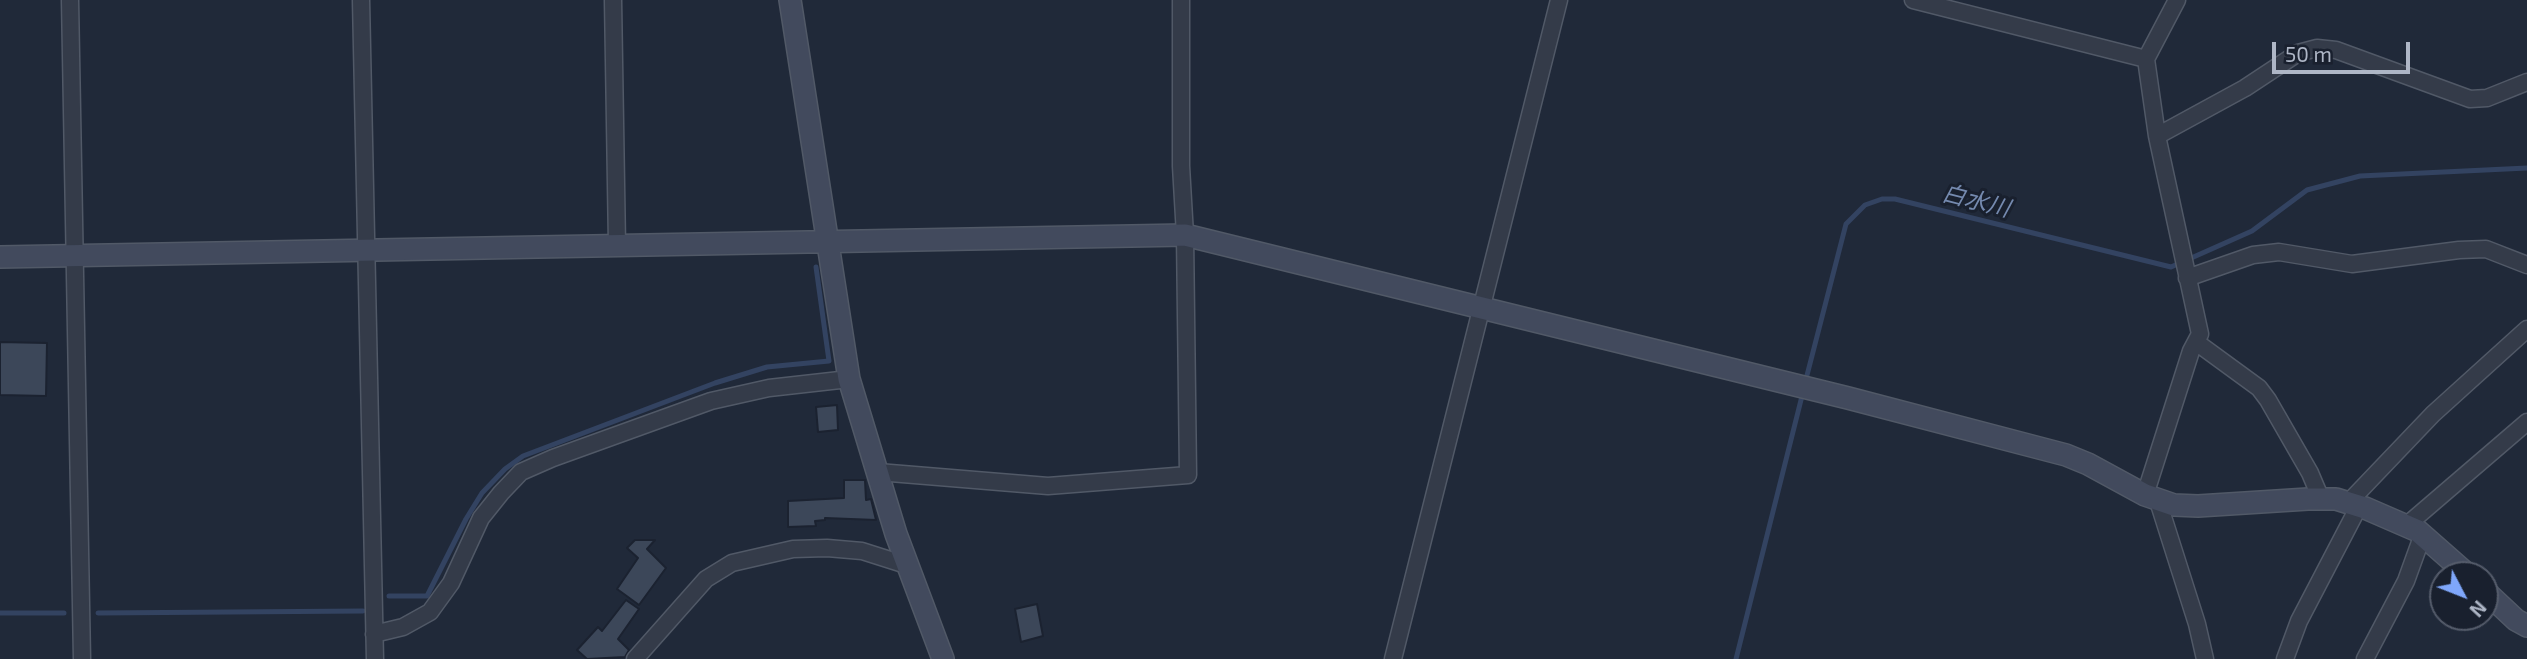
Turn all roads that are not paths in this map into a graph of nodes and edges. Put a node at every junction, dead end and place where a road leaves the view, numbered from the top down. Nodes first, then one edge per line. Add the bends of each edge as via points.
1 (70, 0) edge
2 (361, 0) edge
3 (613, 0) edge
4 (790, 0) edge
5 (1181, 0) edge
6 (1559, 0) edge
7 (1913, 0) edge
8 (2177, 0) edge
9 (2146, 59) junction
10 (2527, 82) edge
11 (2157, 136) junction
12 (1185, 235) junction
13 (828, 240) junction
14 (617, 245) junction
15 (367, 250) junction
16 (75, 256) junction
17 (0, 257) edge
18 (2527, 265) edge
19 (2187, 278) junction
20 (1481, 307) junction
21 (2525, 334) edge
22 (2196, 342) junction
23 (849, 379) junction
24 (2527, 422) edge
25 (878, 472) junction
26 (2152, 498) junction
27 (2321, 499) junction
28 (2354, 505) junction
29 (2415, 530) junction
30 (2452, 561) edge
31 (906, 565) junction
32 (2499, 604) edge
33 (2527, 626) edge
34 (374, 634) junction
35 (82, 659) edge
36 (374, 659) edge
37 (635, 659) edge
38 (943, 659) edge
39 (1393, 659) edge
40 (2205, 659) edge
41 (2286, 659) edge
42 (2365, 659) edge

1 - 16 street
2 - 15 street
3 - 14 street
4 - 13 street
5 - 12 street
6 - 20 street
7 - 9 street
8 - 9 street
9 - 11 street
10 - 11 street via 2487,98 2470,99 2336,50 2318,48 2298,53
11 - 19 street
12 - 13 street
12 - 20 street
12 - 25 street via 1188,475 1048,486
13 - 14 street
13 - 23 street
14 - 15 street
15 - 16 street
15 - 34 street
16 - 17 street
16 - 35 street
18 - 19 street via 2486,249 2353,264 2279,252 2253,255
19 - 22 street via 2200,334
20 - 26 street via 2066,456
20 - 39 street
21 - 28 street via 2433,414
22 - 26 street
22 - 27 street via 2259,388
23 - 25 street
23 - 34 street via 769,388 711,401 521,472 481,518 451,583 435,606 403,627
24 - 29 street
25 - 31 street
26 - 27 street via 2198,506
26 - 40 street
27 - 28 street
28 - 29 street
28 - 41 street
29 - 30 street
29 - 42 street via 2406,581
31 - 37 street via 862,551 827,548 793,549 732,563 706,579
31 - 38 street
32 - 33 street
34 - 36 street

